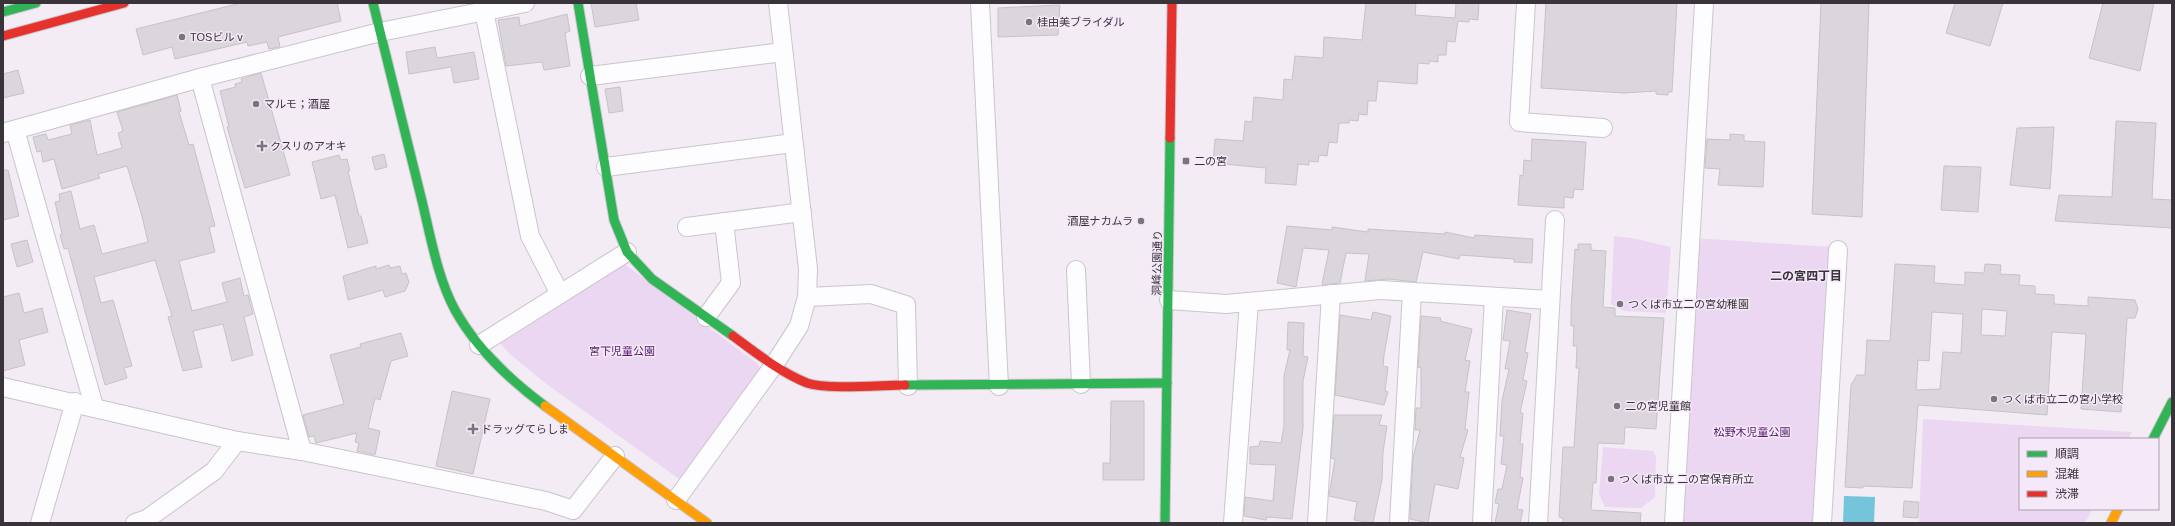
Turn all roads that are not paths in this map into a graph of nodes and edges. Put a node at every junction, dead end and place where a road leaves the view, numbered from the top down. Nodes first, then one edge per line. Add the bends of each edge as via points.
1 (36, 3) edge
2 (124, 3) edge
3 (373, 3) edge
4 (525, 3) edge
5 (578, 3) edge
6 (778, 3) edge
7 (980, 3) edge
8 (1172, 3) edge
9 (1526, 3) edge
10 (1704, 3) edge
11 (484, 11) junction
12 (3, 12) edge
13 (380, 32) junction
14 (3, 36) edge
15 (783, 52) junction
16 (590, 76) junction
17 (200, 78) junction
18 (1603, 128) dead end
19 (9, 132) edge
20 (794, 143) junction
21 (606, 166) junction
22 (802, 212) junction
23 (1555, 220) dead end
24 (724, 222) junction
25 (687, 228) dead end
26 (1838, 250) dead end
27 (627, 252) junction
28 (1076, 270) dead end
29 (1412, 292) junction
30 (560, 294) junction
31 (1331, 294) junction
32 (807, 297) junction
33 (1494, 297) junction
34 (1169, 300) junction
35 (1550, 300) junction
36 (1249, 302) junction
37 (706, 317) junction
38 (479, 345) junction
39 (774, 365) junction
40 (1168, 383) junction
41 (1081, 384) junction
42 (908, 386) junction
43 (999, 386) junction
44 (3, 387) edge
45 (75, 402) junction
46 (2172, 402) edge
47 (94, 406) junction
48 (2154, 438) edge
49 (237, 441) junction
50 (302, 451) junction
51 (615, 456) junction
52 (676, 500) junction
53 (2118, 510) edge
54 (576, 516) edge
55 (43, 523) edge
56 (135, 523) edge
57 (707, 523) edge
58 (1165, 523) edge
59 (1233, 523) edge
60 (1317, 523) edge
61 (1399, 523) edge
62 (1482, 523) edge
63 (1538, 523) edge
64 (1674, 523) edge
65 (1822, 523) edge
66 (2112, 523) edge

1 - 12 street
2 - 14 street
3 - 13 street
4 - 11 street
5 - 16 street
6 - 15 street
7 - 43 street
8 - 34 street, 洞峰公園通り
9 - 18 street via 1519,122
10 - 64 street
11 - 13 street
11 - 30 street via 530,236
13 - 17 street
13 - 38 street via 438,264 454,308
15 - 16 street
15 - 20 street
16 - 21 street
17 - 19 street
17 - 50 street
19 - 47 street
20 - 21 street
20 - 22 street
21 - 27 street via 614,220
22 - 24 street
22 - 32 street via 808,269
23 - 35 street
24 - 25 street
24 - 37 street via 731,284
26 - 65 street
27 - 30 street
27 - 37 street via 652,279
28 - 41 street
29 - 31 street via 1380,290
29 - 33 street
29 - 61 street
30 - 38 street
31 - 36 street
31 - 60 street
32 - 39 street via 799,326
32 - 42 street via 871,294 906,305
33 - 35 street
33 - 62 street
34 - 36 street via 1226,304
34 - 40 street, 洞峰公園通り
35 - 63 street
36 - 59 street
37 - 39 street
38 - 51 street via 525,391
39 - 42 street via 808,383 822,386
39 - 52 street
40 - 41 street
40 - 58 street, 洞峰公園通り
41 - 43 street
42 - 43 street
44 - 45 street
45 - 47 street
45 - 55 street
46 - 48 street
47 - 49 street
49 - 50 street
49 - 56 street via 214,471 147,519
50 - 54 street via 546,501
51 - 52 street
51 - 54 street
52 - 57 street
53 - 66 street

